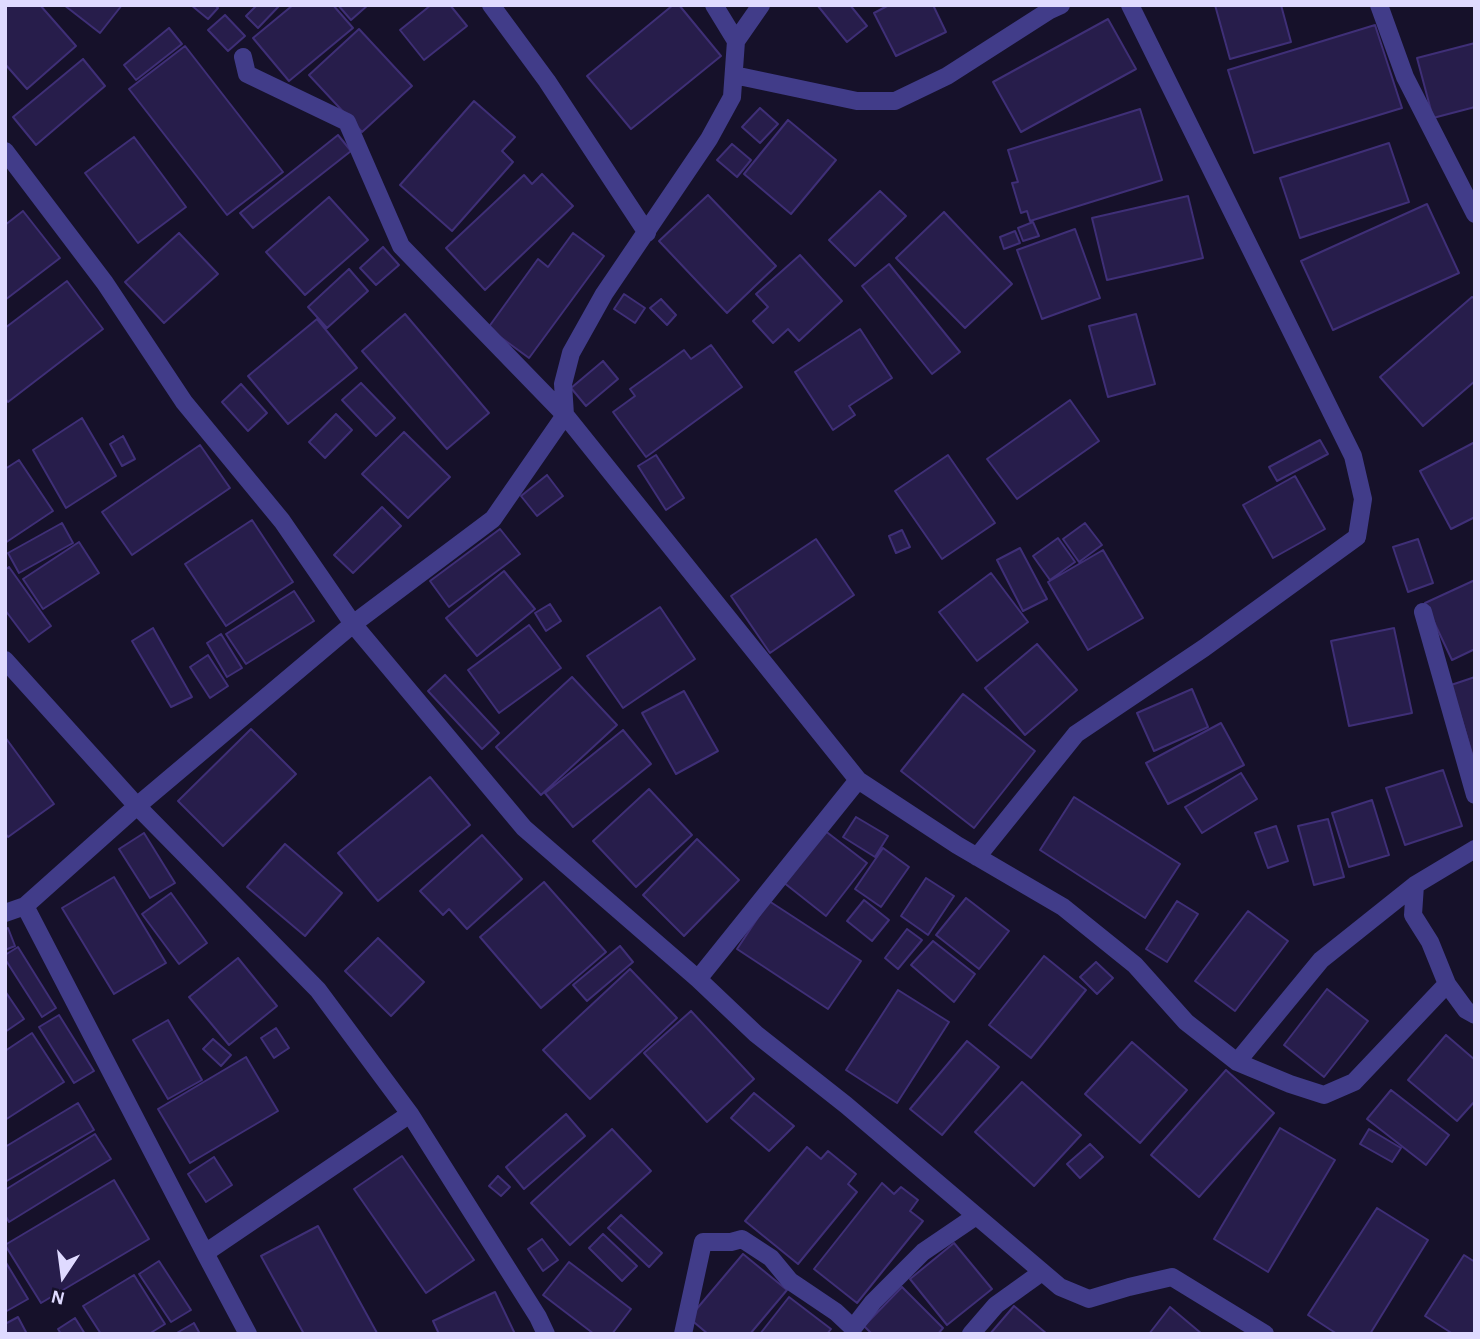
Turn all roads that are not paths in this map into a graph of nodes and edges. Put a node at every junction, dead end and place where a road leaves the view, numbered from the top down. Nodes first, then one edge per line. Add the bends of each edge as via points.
1 (491, 5) edge
2 (714, 5) edge
3 (761, 5) edge
4 (1061, 5) edge
5 (1130, 5) edge
6 (1380, 5) edge
7 (736, 41) junction
8 (243, 57) dead end
9 (734, 75) junction
10 (5, 151) edge
11 (1475, 214) edge
12 (647, 233) junction
13 (565, 415) junction
14 (1423, 612) dead end
15 (353, 624) junction
16 (5, 660) edge
17 (858, 780) junction
18 (1475, 795) edge
19 (137, 806) junction
20 (1475, 849) edge
21 (977, 857) junction
22 (1415, 886) junction
23 (25, 905) junction
24 (5, 913) edge
25 (698, 979) junction
26 (1447, 984) junction
27 (1475, 1015) edge
28 (1237, 1062) junction
29 (410, 1114) junction
30 (976, 1216) junction
31 (205, 1253) junction
32 (1042, 1272) junction
33 (248, 1334) edge
34 (545, 1334) edge
35 (682, 1334) edge
36 (971, 1334) edge
37 (1265, 1334) edge

1 - 12 street
2 - 7 street
3 - 7 street
4 - 9 street via 947,76 895,101 857,101
5 - 21 street via 1353,456 1363,499 1357,537 1076,734
6 - 11 street via 1405,76
7 - 9 street
8 - 13 street via 247,74 346,122 401,246
9 - 12 street via 733,97
10 - 15 street via 105,282 184,402 282,521
12 - 13 street via 604,294 571,353 563,384
13 - 15 street via 492,519
13 - 17 street
14 - 18 street
15 - 19 street
15 - 25 street via 524,828
16 - 19 street
17 - 21 street
17 - 25 street
19 - 23 street
19 - 29 street via 318,990
20 - 22 street
21 - 28 street via 1063,907 1135,965 1186,1022
22 - 26 street via 1413,915
22 - 28 street via 1321,960
23 - 24 street
23 - 31 street
25 - 30 street via 756,1034
26 - 27 street
26 - 28 street via 1354,1082 1324,1095
29 - 31 street
29 - 34 street
30 - 32 street
30 - 35 street via 923,1252 853,1328 790,1282 771,1258 742,1239 703,1242
31 - 33 street
32 - 36 street via 996,1305
32 - 37 street via 1060,1287 1089,1299 1171,1277

